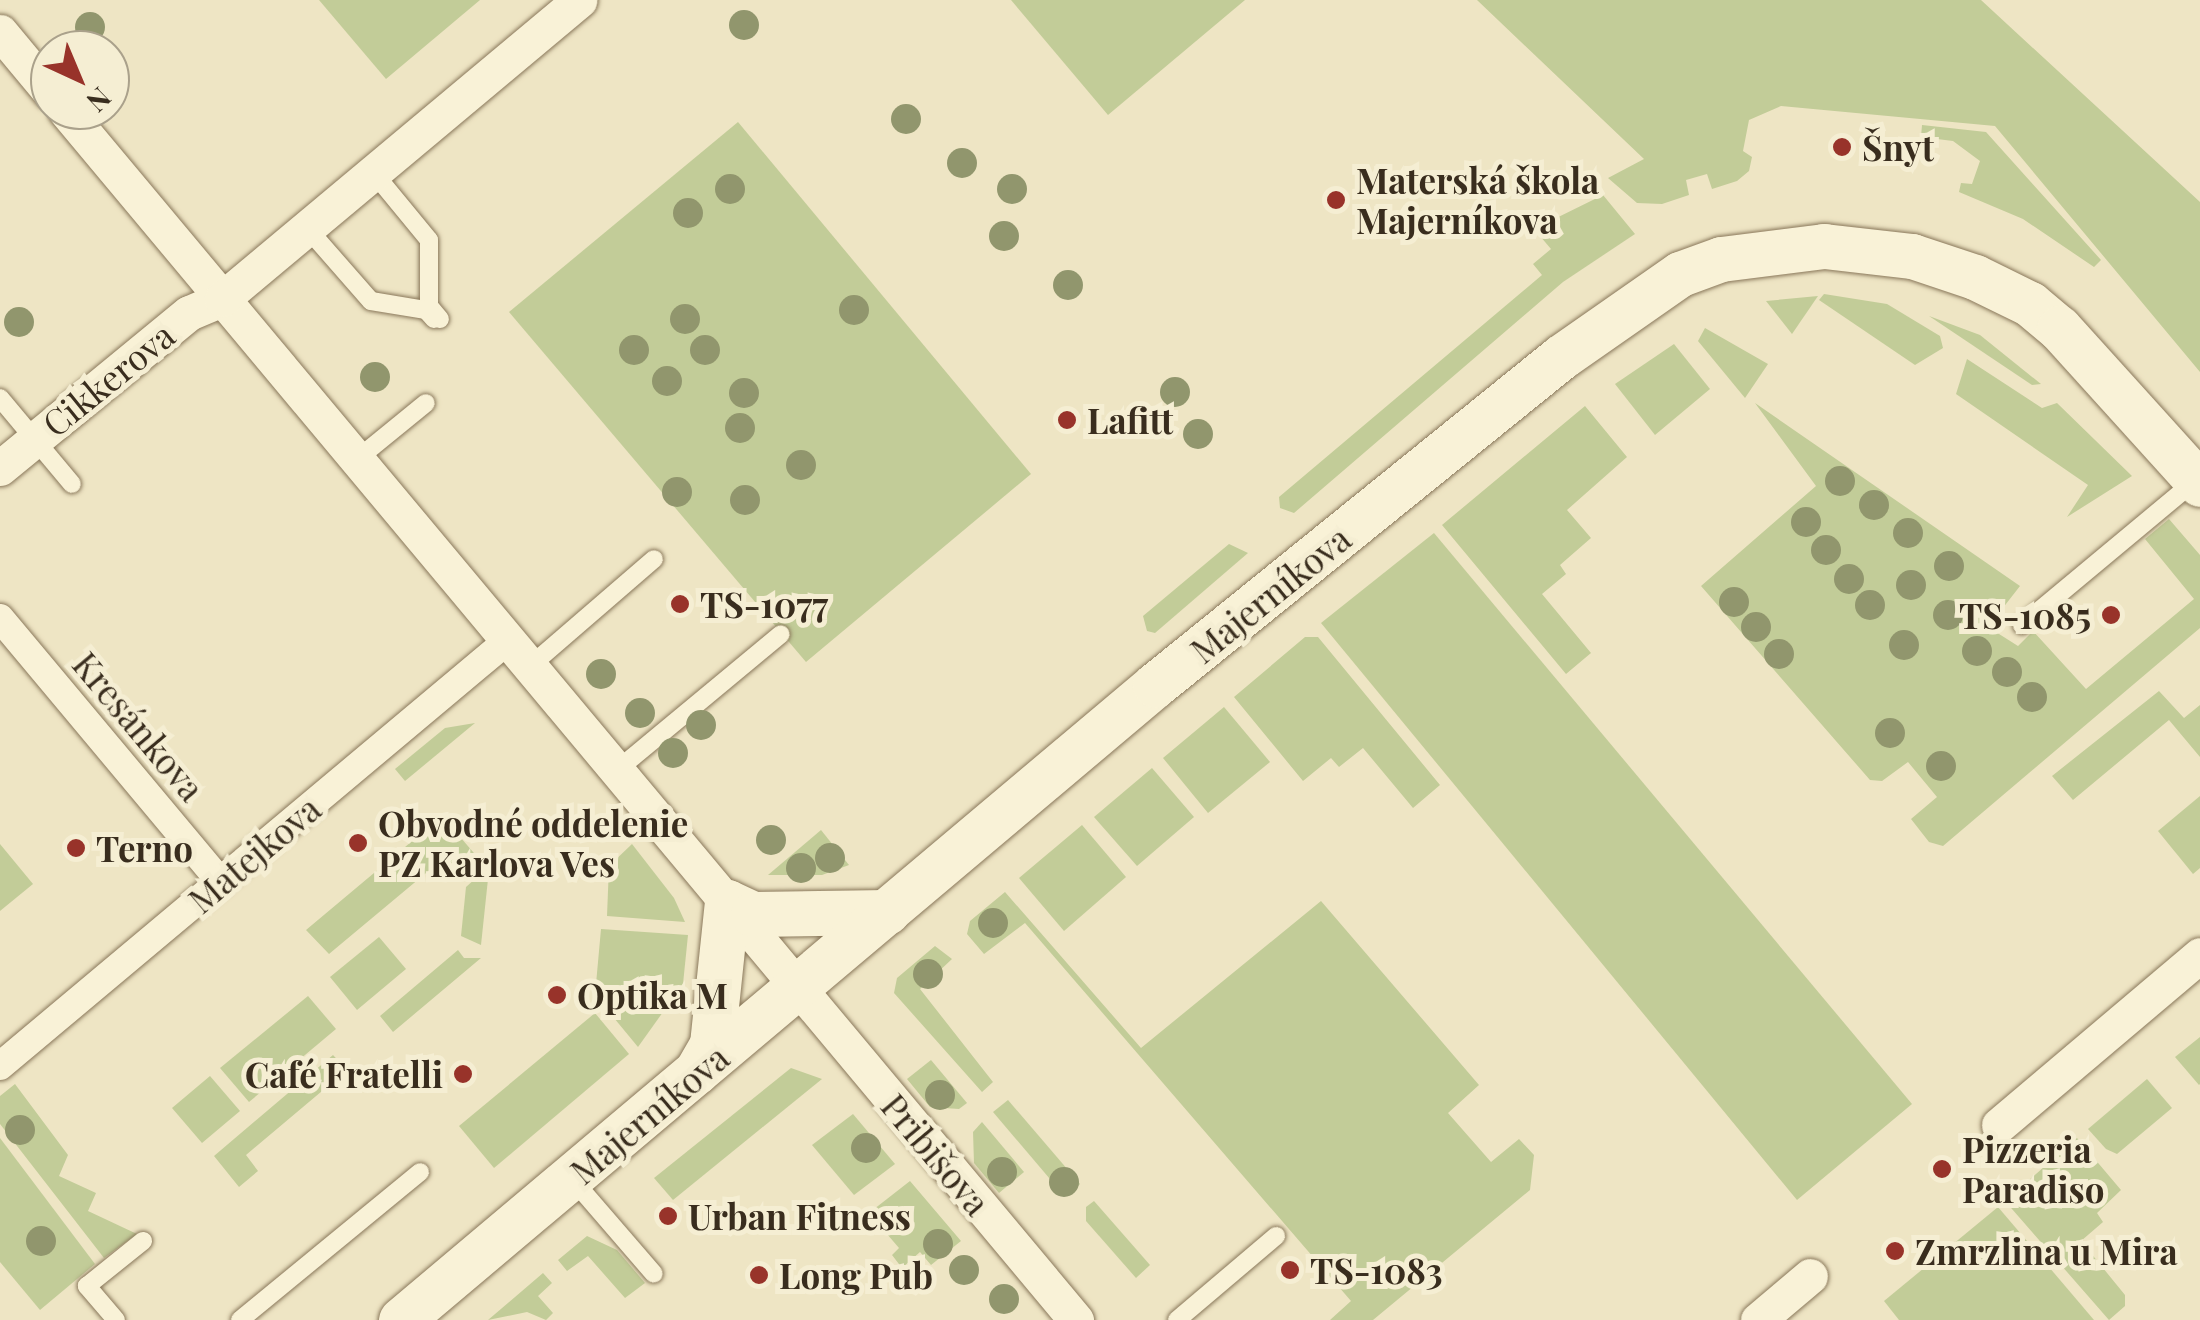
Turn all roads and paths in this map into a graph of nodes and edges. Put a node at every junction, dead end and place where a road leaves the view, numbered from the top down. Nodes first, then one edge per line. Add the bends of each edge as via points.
1 (580, 0) edge
2 (0, 32) edge
3 (30, 68) edge
4 (82, 130) edge
5 (374, 172) junction
6 (307, 228) junction
7 (222, 299) junction
8 (0, 398) edge
9 (426, 403) dead end
10 (35, 440) junction
11 (356, 460) junction
12 (0, 468) edge
13 (2198, 482) edge
14 (72, 484) dead end
15 (654, 559) dead end
16 (0, 618) edge
17 (2022, 625) dead end
18 (781, 634) dead end
19 (518, 654) junction
20 (616, 771) junction
21 (220, 882) junction
22 (727, 902) junction
23 (887, 912) junction
24 (2200, 955) edge
25 (800, 986) junction
26 (0, 1066) edge
27 (693, 1077) junction
28 (1998, 1125) dead end
29 (420, 1172) dead end
30 (572, 1179) junction
31 (1276, 1236) dead end
32 (143, 1241) dead end
33 (654, 1274) dead end
34 (1810, 1276) dead end
35 (116, 1320) edge
36 (240, 1320) edge
37 (401, 1320) edge
38 (1076, 1320) edge
39 (1177, 1320) edge
40 (1758, 1320) edge

1 - 5 street
2 - 3 street
4 - 7 street
5 - 6 street
5 - 6 lane via 429,240 429,306 438,321 426,310 370,301
6 - 7 street
7 - 10 street, Cikkerova via 188,313
7 - 11 street
8 - 10 lane
9 - 11 lane
10 - 12 street, Cikkerova
10 - 14 lane
11 - 19 street
13 - 17 lane
13 - 23 street, Majerníkova via 2060,328 1988,283 1912,256 1855,247 1785,248 1721,260 1671,280 1561,357
15 - 19 lane
16 - 21 street, Kresánkova
18 - 20 lane
19 - 20 street
19 - 21 street, Matejkova
20 - 22 street
21 - 26 street, Matejkova
22 - 23 street via 753,914
22 - 25 street
22 - 27 street via 712,1044
23 - 25 street, Majerníkova
24 - 28 street
25 - 27 street, Majerníkova
25 - 38 street, Pribišova
27 - 30 street, Majerníkova
29 - 36 lane
30 - 33 lane
30 - 37 street, Majerníkova
31 - 39 lane
32 - 35 lane via 87,1286
34 - 40 street

